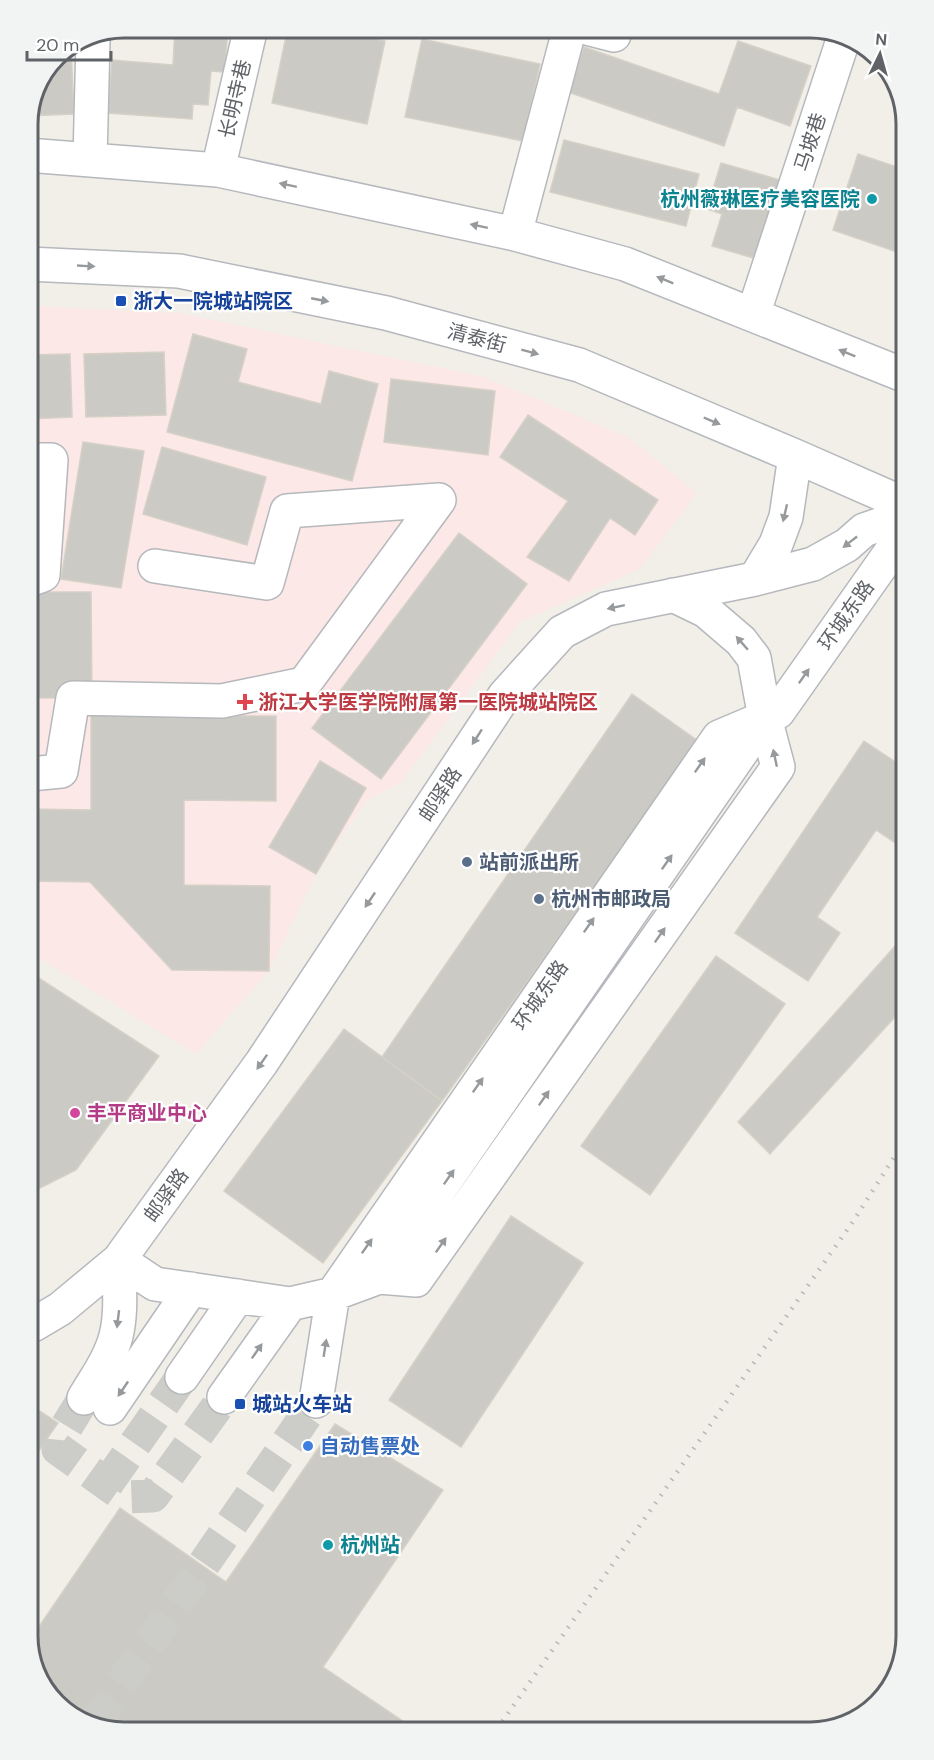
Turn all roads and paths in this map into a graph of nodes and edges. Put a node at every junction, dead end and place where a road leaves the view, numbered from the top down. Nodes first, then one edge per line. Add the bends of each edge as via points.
1 (249, 38) edge
2 (567, 38) edge
3 (93, 43) edge
4 (842, 43) edge
5 (38, 156) edge
6 (90, 160) junction
7 (218, 170) junction
8 (515, 234) junction
9 (38, 264) edge
10 (753, 315) junction
11 (896, 372) edge
12 (795, 456) junction
13 (38, 460) edge
14 (896, 500) edge
15 (896, 519) edge
16 (896, 545) edge
17 (155, 566) dead end
18 (38, 577) edge
19 (755, 579) junction
20 (673, 595) junction
21 (765, 718) junction
22 (38, 773) edge
23 (119, 1260) junction
24 (191, 1289) junction
25 (333, 1294) junction
26 (238, 1296) junction
27 (290, 1304) junction
28 (42, 1316) edge
29 (182, 1377) tunnel mouth
30 (224, 1397) tunnel mouth
31 (316, 1401) tunnel mouth

1 - 7 street, 长明寺巷
2 - 8 street
3 - 6 street
4 - 10 street, 马坡巷
5 - 6 street
6 - 7 street
8 -> 7 street
10 -> 8 street via 625,264
9 -> 12 street, 清泰街 via 179,271 386,313 579,365
11 -> 10 street
12 - 14 street, 清泰街
12 -> 19 street via 786,517 776,544
13 - 18 street via 51,459 43,575
15 -> 19 street, 邮驿路 via 864,530 847,545 813,564
21 -> 16 street, 环城东路 via 778,712
17 - 22 street via 267,583 287,511 439,500 304,684 222,701 73,698 61,771
19 - 20 street, 邮驿路
21 -> 20 street via 754,658 741,641 706,611
20 -> 23 street, 邮驿路 via 606,609 562,632 505,695 262,1062
25 -> 21 street, 环城东路 via 719,737
25 -> 21 street, 环城东路 via 379,1276
23 - 24 street, 环城东路 via 155,1284
23 - 24 street via 116,1335 97,1403
23 - 28 street, 邮驿路
24 - 26 street, 环城东路
25 - 27 street, 环城东路
31 -> 25 street
26 - 27 street, 环城东路
26 - 29 street
30 -> 27 street

